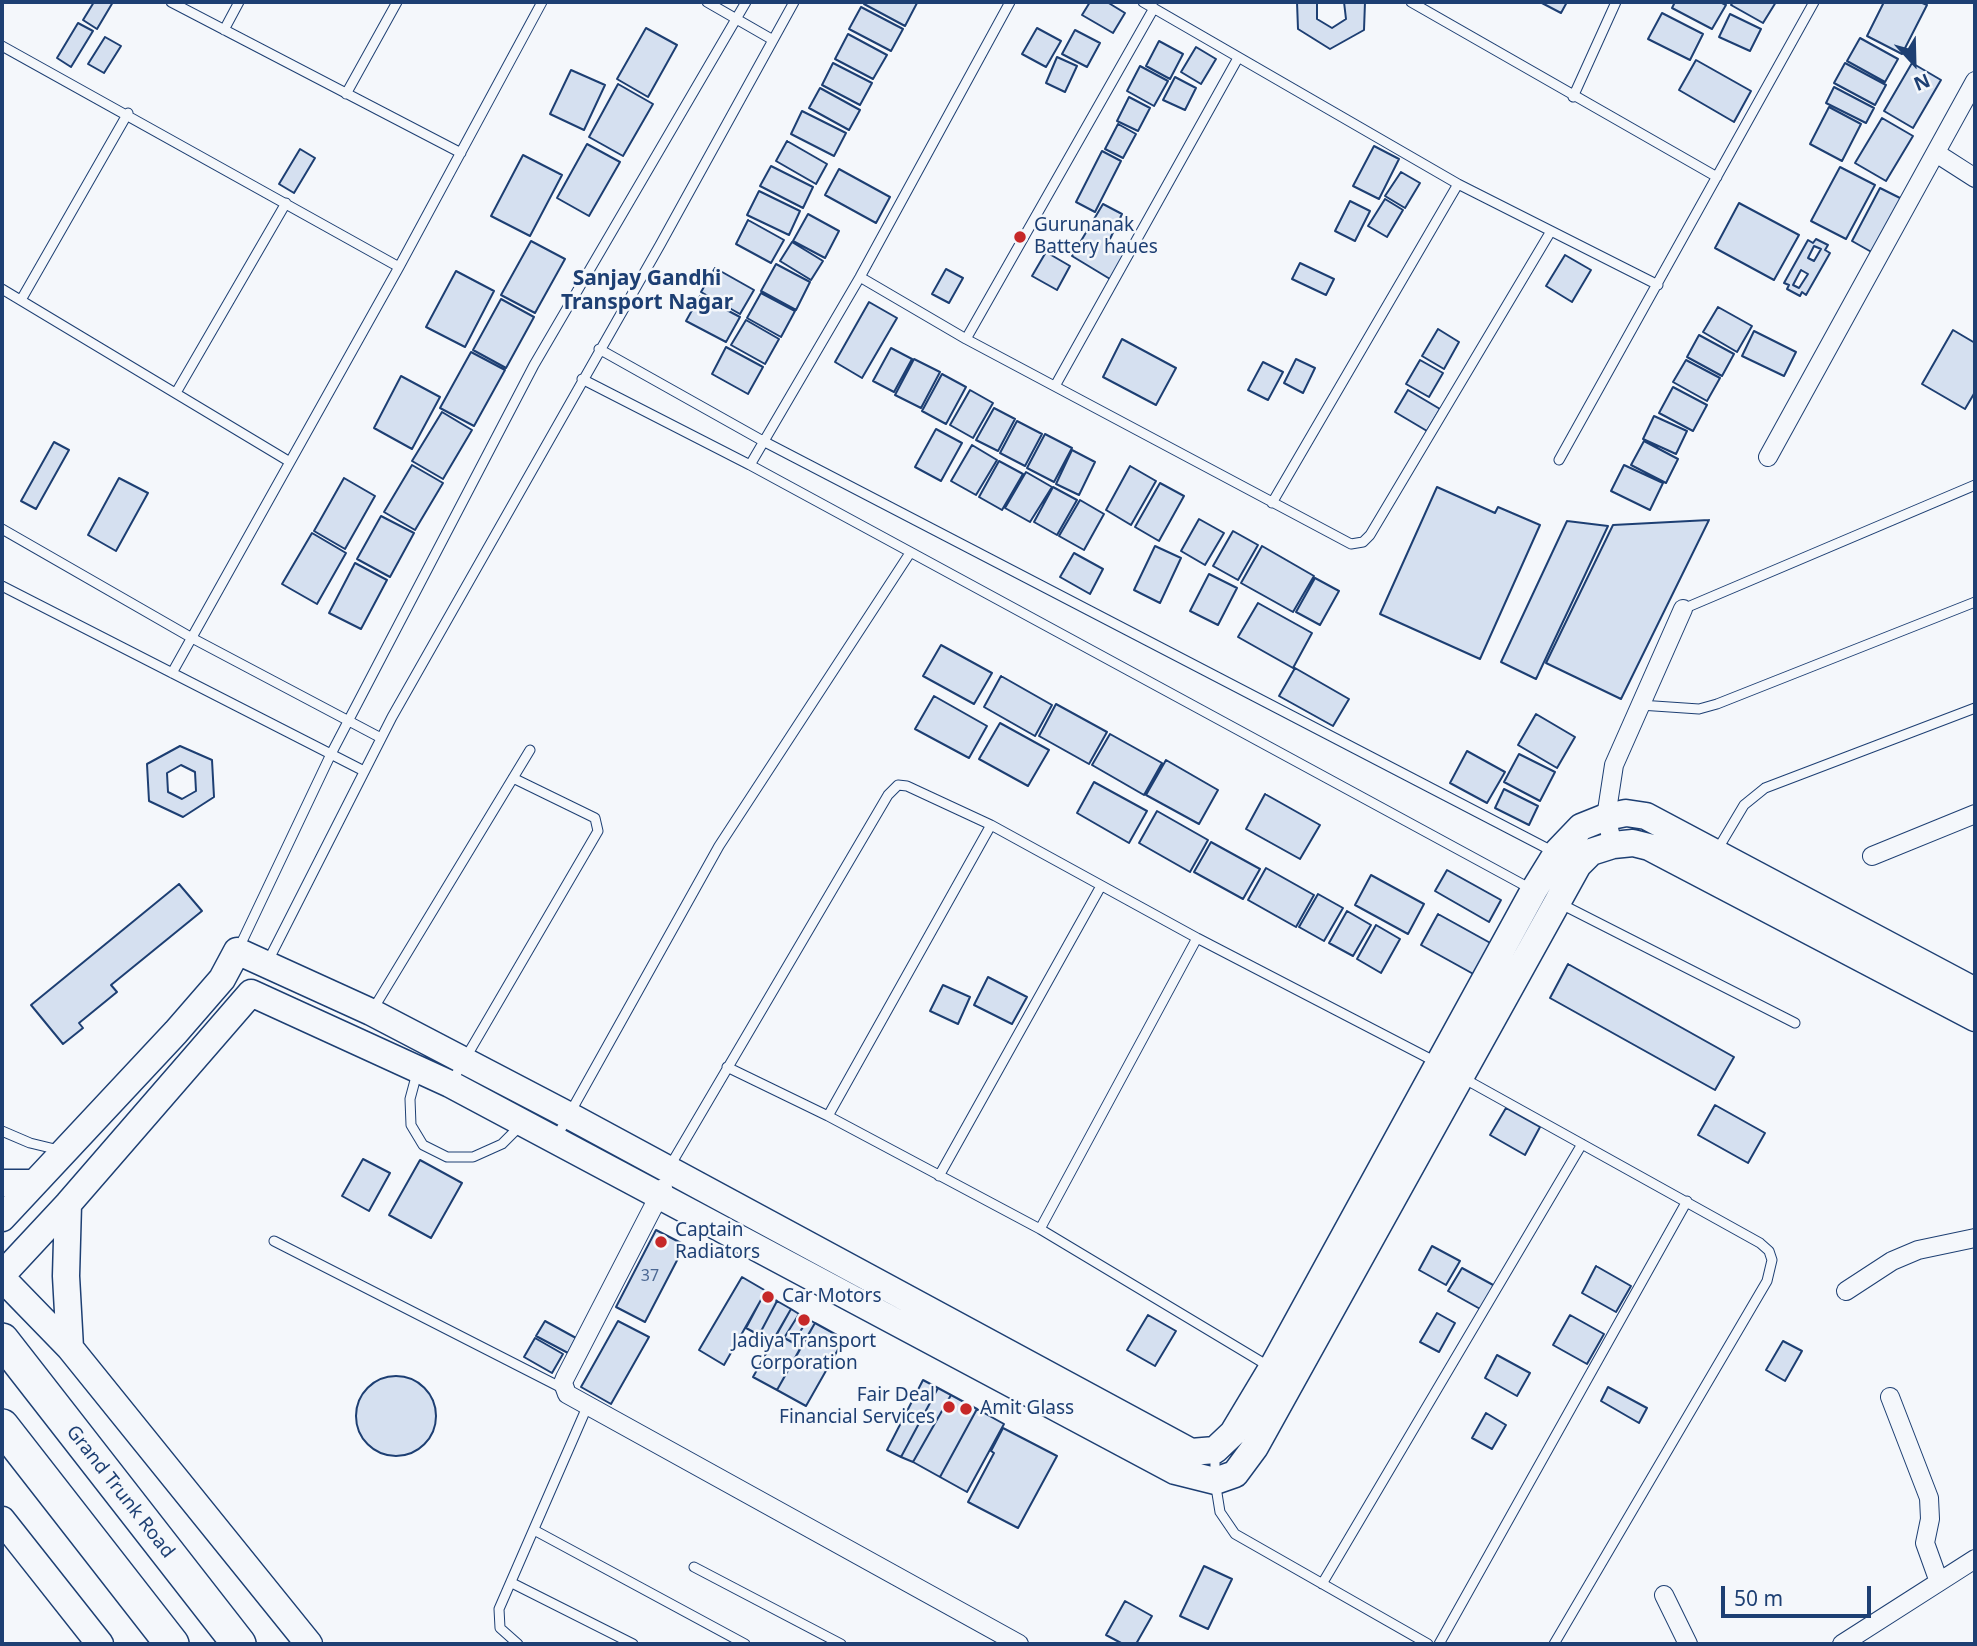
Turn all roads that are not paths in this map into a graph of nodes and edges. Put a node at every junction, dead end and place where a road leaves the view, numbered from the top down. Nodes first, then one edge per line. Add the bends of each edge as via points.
1 (171, 2) edge
2 (239, 2) edge
3 (397, 2) edge
4 (542, 2) edge
5 (707, 2) edge
6 (746, 2) edge
7 (794, 2) edge
8 (1010, 2) edge
9 (1143, 2) edge
10 (1411, 2) edge
11 (1616, 2) edge
12 (1814, 2) edge
13 (1154, 8) junction
14 (736, 19) junction
15 (223, 30) junction
16 (773, 40) junction
17 (2, 46) edge
18 (1238, 58) junction
19 (1975, 81) edge
20 (346, 94) junction
21 (1573, 97) junction
22 (128, 113) junction
23 (461, 153) junction
24 (1936, 153) junction
25 (1717, 177) junction
26 (1975, 178) edge
27 (1458, 184) junction
28 (286, 203) junction
29 (1551, 231) junction
30 (399, 267) junction
31 (860, 276) junction
32 (1658, 285) junction
33 (2, 289) edge
34 (21, 300) junction
35 (967, 339) junction
36 (598, 349) junction
37 (582, 379) junction
38 (1055, 386) junction
39 (177, 391) junction
40 (763, 442) junction
41 (1768, 457) dead end
42 (1559, 460) dead end
43 (290, 462) junction
44 (750, 465) junction
45 (1975, 485) edge
46 (1272, 503) junction
47 (2, 529) edge
48 (910, 553) junction
49 (2, 586) edge
50 (1975, 602) edge
51 (1683, 609) joint
52 (192, 639) junction
53 (172, 673) junction
54 (1639, 705) junction
55 (1975, 708) edge
56 (348, 721) junction
57 (381, 738) junction
58 (530, 750) dead end
59 (331, 754) junction
60 (364, 771) junction
61 (513, 778) junction
62 (1975, 814) edge
63 (1606, 817) junction
64 (991, 825) junction
65 (1613, 845) junction
66 (1715, 853) junction
67 (1872, 856) dead end
68 (1567, 859) junction
69 (1101, 886) junction
70 (1534, 890) junction
71 (1558, 902) junction
72 (1197, 938) junction
73 (237, 951) junction
74 (266, 966) junction
75 (222, 979) junction
76 (1975, 990) edge
77 (251, 993) junction
78 (371, 1012) junction
79 (1975, 1018) edge
80 (1795, 1023) dead end
81 (727, 1067) junction
82 (418, 1069) junction
83 (1449, 1070) junction
84 (456, 1072) junction
85 (568, 1115) junction
86 (828, 1116) junction
87 (524, 1123) junction
88 (2, 1131) edge
89 (555, 1139) junction
90 (1582, 1144) junction
91 (64, 1152) junction
92 (667, 1170) junction
93 (939, 1176) junction
94 (2, 1183) edge
95 (34, 1183) junction
96 (660, 1196) junction
97 (1687, 1201) junction
98 (68, 1204) junction
99 (2, 1218) edge
100 (1040, 1229) junction
101 (1975, 1238) edge
102 (274, 1241) dead end
103 (2, 1277) edge
104 (1846, 1291) dead end
105 (2, 1340) edge
106 (70, 1348) junction
107 (1272, 1368) junction
108 (564, 1389) junction
109 (1891, 1397) dead end
110 (587, 1408) junction
111 (2, 1426) edge
112 (1215, 1450) junction
113 (1215, 1481) junction
114 (2, 1520) edge
115 (534, 1530) junction
116 (1975, 1559) edge
117 (694, 1567) dead end
118 (1939, 1582) junction
119 (512, 1583) junction
120 (1322, 1584) junction
121 (1664, 1595) dead end
122 (836, 1643) edge
123 (100, 1644) edge
124 (172, 1644) edge
125 (239, 1644) edge
126 (309, 1644) edge
127 (518, 1644) edge
128 (632, 1644) edge
129 (745, 1644) edge
130 (1019, 1644) edge
131 (1428, 1644) edge
132 (1439, 1644) edge
133 (1554, 1644) edge
134 (1688, 1644) edge
135 (1842, 1644) edge

1 - 15 lane
2 - 15 lane
3 - 20 lane
4 - 23 lane
5 - 14 lane
6 - 14 lane
7 - 16 lane
8 - 31 lane
9 - 13 lane
10 - 21 lane
11 - 21 lane
12 - 25 lane
13 - 18 lane
13 - 35 lane
14 - 16 lane
14 - 56 lane via 534,365
15 - 20 lane
16 - 36 lane
17 - 22 lane
18 - 27 lane
18 - 38 lane
19 - 24 street
20 - 23 lane
21 - 25 lane
22 - 28 lane
22 - 34 lane
23 - 30 lane
24 - 26 street
24 - 41 street
25 - 32 lane
27 - 29 lane
27 - 46 lane
28 - 30 lane
28 - 39 lane
29 - 32 lane
29 - 46 lane via 1363,542 1342,541
30 - 43 lane
31 - 35 lane
31 - 40 lane
32 - 42 lane
33 - 34 lane
34 - 39 lane
35 - 38 lane
36 - 37 lane
36 - 40 lane
37 - 44 lane
37 - 57 lane
38 - 46 lane
39 - 43 lane
40 - 44 lane
40 - 68 lane
43 - 52 lane
44 - 48 lane
45 - 51 lane
47 - 52 lane
48 - 70 lane
48 - 85 lane via 719,846
49 - 53 lane
50 - 54 lane via 1717,704 1699,709
51 - 54 street
52 - 53 lane
52 - 56 lane
53 - 59 lane
54 - 63 street via 1614,765
55 - 66 lane via 1765,788 1744,804
56 - 57 lane
56 - 59 lane
57 - 60 lane
58 - 61 lane
59 - 60 lane
59 - 73 lane
60 - 74 lane
61 - 78 lane
61 - 84 lane via 595,818 598,831
62 - 67 street
63 - 65 street
63 - 66 main road via 1646,816
63 - 68 main road via 1581,827
64 - 69 lane
64 - 81 lane via 908,786 893,789
64 - 86 lane
65 - 68 main road
65 - 79 main road via 1649,847
66 - 76 main road
68 - 70 main road
68 - 71 main road
69 - 72 lane
69 - 93 lane
70 - 71 lane
70 - 83 main road
71 - 80 lane
71 - 83 main road
72 - 83 lane
72 - 100 lane
73 - 74 main road
73 - 75 main road
74 - 77 main road
74 - 78 main road
75 - 77 main road
75 - 91 main road
77 - 82 main road
77 - 98 main road
78 - 84 main road
81 - 86 lane
81 - 92 lane
82 - 84 main road
82 - 87 lane via 410,1099 411,1125 423,1145 447,1157 473,1157 502,1143
83 - 90 lane
83 - 107 main road
83 - 113 main road via 1255,1447 1235,1474
84 - 85 main road
84 - 87 main road
85 - 89 lane
85 - 92 main road
86 - 93 lane
87 - 89 main road
88 - 91 lane
89 - 96 main road
90 - 97 lane
90 - 120 lane
91 - 95 main road
92 - 96 street
92 - 112 main road via 1191,1452
93 - 100 lane
94 - 95 main road
95 - 99 main road
96 - 108 street via 565,1378
96 - 113 main road via 1175,1471
97 - 132 lane
97 - 133 lane via 1760,1243 1769,1251 1771,1270
98 - 103 main road
98 - 106 main road
100 - 107 lane
101 - 104 street via 1918,1250
102 - 108 lane
103 - 106 main road
105 - 125 highway, Grand Trunk Road
106 - 126 main road
107 - 112 main road via 1233,1433
108 - 110 street
109 - 118 street via 1929,1498 1925,1543
110 - 115 lane
110 - 130 street
111 - 124 highway
112 - 113 lane
113 - 120 lane via 1220,1512 1235,1534
114 - 123 main road
115 - 119 lane
115 - 129 lane
116 - 118 street
117 - 122 lane
118 - 135 street
119 - 127 lane via 497,1619
119 - 128 lane
120 - 131 lane
121 - 134 street

